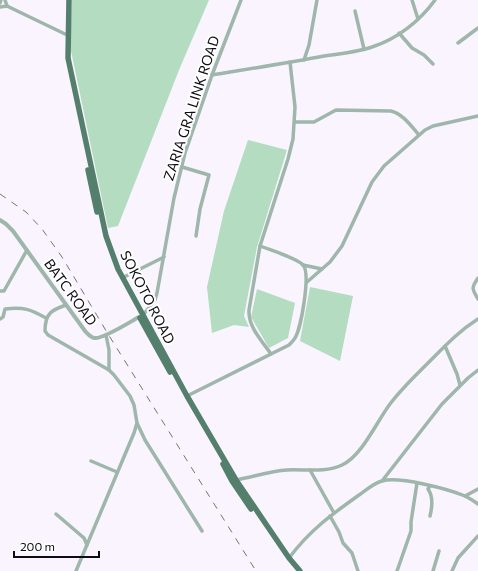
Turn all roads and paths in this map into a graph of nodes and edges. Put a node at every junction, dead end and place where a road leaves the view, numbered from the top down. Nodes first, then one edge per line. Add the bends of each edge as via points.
1 (5, 0) edge
2 (66, 0) edge
3 (69, 0) edge
4 (241, 0) edge
5 (317, 0) edge
6 (412, 0) edge
7 (435, 0) edge
8 (7, 6) junction
9 (0, 7) edge
10 (355, 11) dead end
11 (418, 19) junction
12 (478, 28) edge
13 (399, 33) junction
14 (65, 34) junction
15 (458, 43) dead end
16 (364, 49) junction
17 (304, 60) junction
18 (290, 62) junction
19 (433, 64) dead end
20 (212, 75) junction
21 (478, 116) edge
22 (295, 122) junction
23 (419, 135) junction
24 (182, 167) junction
25 (0, 220) edge
26 (196, 236) dead end
27 (260, 246) junction
28 (27, 250) junction
29 (164, 257) junction
30 (303, 265) junction
31 (322, 269) junction
32 (122, 278) junction
33 (478, 278) edge
34 (307, 282) junction
35 (0, 292) edge
36 (478, 299) edge
37 (66, 305) junction
38 (140, 316) junction
39 (46, 318) junction
40 (0, 319) edge
41 (478, 319) edge
42 (106, 335) junction
43 (445, 346) junction
44 (271, 354) junction
45 (163, 356) junction
46 (109, 370) junction
47 (478, 370) edge
48 (460, 386) junction
49 (187, 396) junction
50 (137, 423) junction
51 (90, 461) dead end
52 (310, 470) junction
53 (117, 472) junction
54 (236, 480) junction
55 (382, 481) junction
56 (418, 482) junction
57 (430, 486) junction
58 (478, 488) edge
59 (465, 496) junction
60 (478, 504) edge
61 (334, 513) junction
62 (56, 514) dead end
63 (330, 516) junction
64 (430, 516) dead end
65 (202, 531) dead end
66 (91, 536) junction
67 (478, 536) edge
68 (84, 538) junction
69 (87, 545) junction
70 (439, 551) dead end
71 (289, 558) junction
72 (76, 571) edge
73 (295, 571) edge
74 (300, 571) edge
75 (358, 571) edge
76 (397, 571) edge
77 (433, 571) edge
78 (452, 571) edge

1 - 8 street
2 - 14 main road, SOKOTO ROAD
3 - 32 main road, SOKOTO ROAD via 68,58 106,236
4 - 20 street, ZARIA GRA LINK ROAD
5 - 17 street
6 - 11 street
7 - 11 street
8 - 9 street
8 - 14 street
10 - 16 street
11 - 13 street
12 - 15 street
13 - 16 street
13 - 19 street via 412,48
14 - 38 main road, SOKOTO ROAD via 65,58 103,236 115,270
16 - 17 street
17 - 18 street
18 - 20 street
18 - 22 street via 295,93
20 - 24 street, ZARIA GRA LINK ROAD
21 - 23 street via 433,126
22 - 23 street via 314,122 336,110 391,111 398,113
22 - 27 street via 292,148
23 - 31 street via 384,166 375,178 364,196 342,246
24 - 26 street via 209,175
24 - 29 street, ZARIA GRA LINK ROAD
25 - 28 street, BATC ROAD via 10,227
27 - 30 street
27 - 44 street via 248,317
28 - 35 street via 4,291
28 - 37 street, BATC ROAD
29 - 32 street
29 - 38 street, ZARIA GRA LINK ROAD via 155,300
30 - 31 street
30 - 34 street
31 - 34 street
32 - 38 main road, SOKOTO ROAD
33 - 36 street via 472,289
34 - 44 street via 296,338 289,345
37 - 39 street via 56,308
37 - 42 street, BATC ROAD via 90,336 99,338
38 - 42 street, BATC ROAD
38 - 45 main road, SOKOTO ROAD
39 - 40 street via 30,309 17,308 5,309 3,318
39 - 46 street via 45,331 48,335
41 - 43 street
42 - 46 street
43 - 48 street
43 - 52 street via 402,388 367,439 349,460 334,468
44 - 49 street
45 - 49 main road, SOKOTO ROAD
45 - 73 main road, SOKOTO ROAD via 232,481
46 - 50 street via 130,396
47 - 48 street
48 - 55 street via 426,423
49 - 54 main road, SOKOTO ROAD
50 - 53 street
50 - 65 street
51 - 53 street
52 - 54 street via 287,470
52 - 61 street
53 - 66 street
54 - 71 main road, SOKOTO ROAD
55 - 56 street
55 - 61 street
56 - 57 street
56 - 76 street via 411,531
57 - 59 street
57 - 64 street
58 - 59 street
59 - 60 street
61 - 63 street
62 - 68 street
63 - 71 street via 301,542
63 - 75 street via 343,543 352,553
66 - 68 street
66 - 69 street
67 - 78 street via 458,558
68 - 69 street
69 - 72 street
70 - 77 street
71 - 74 main road, SOKOTO ROAD

